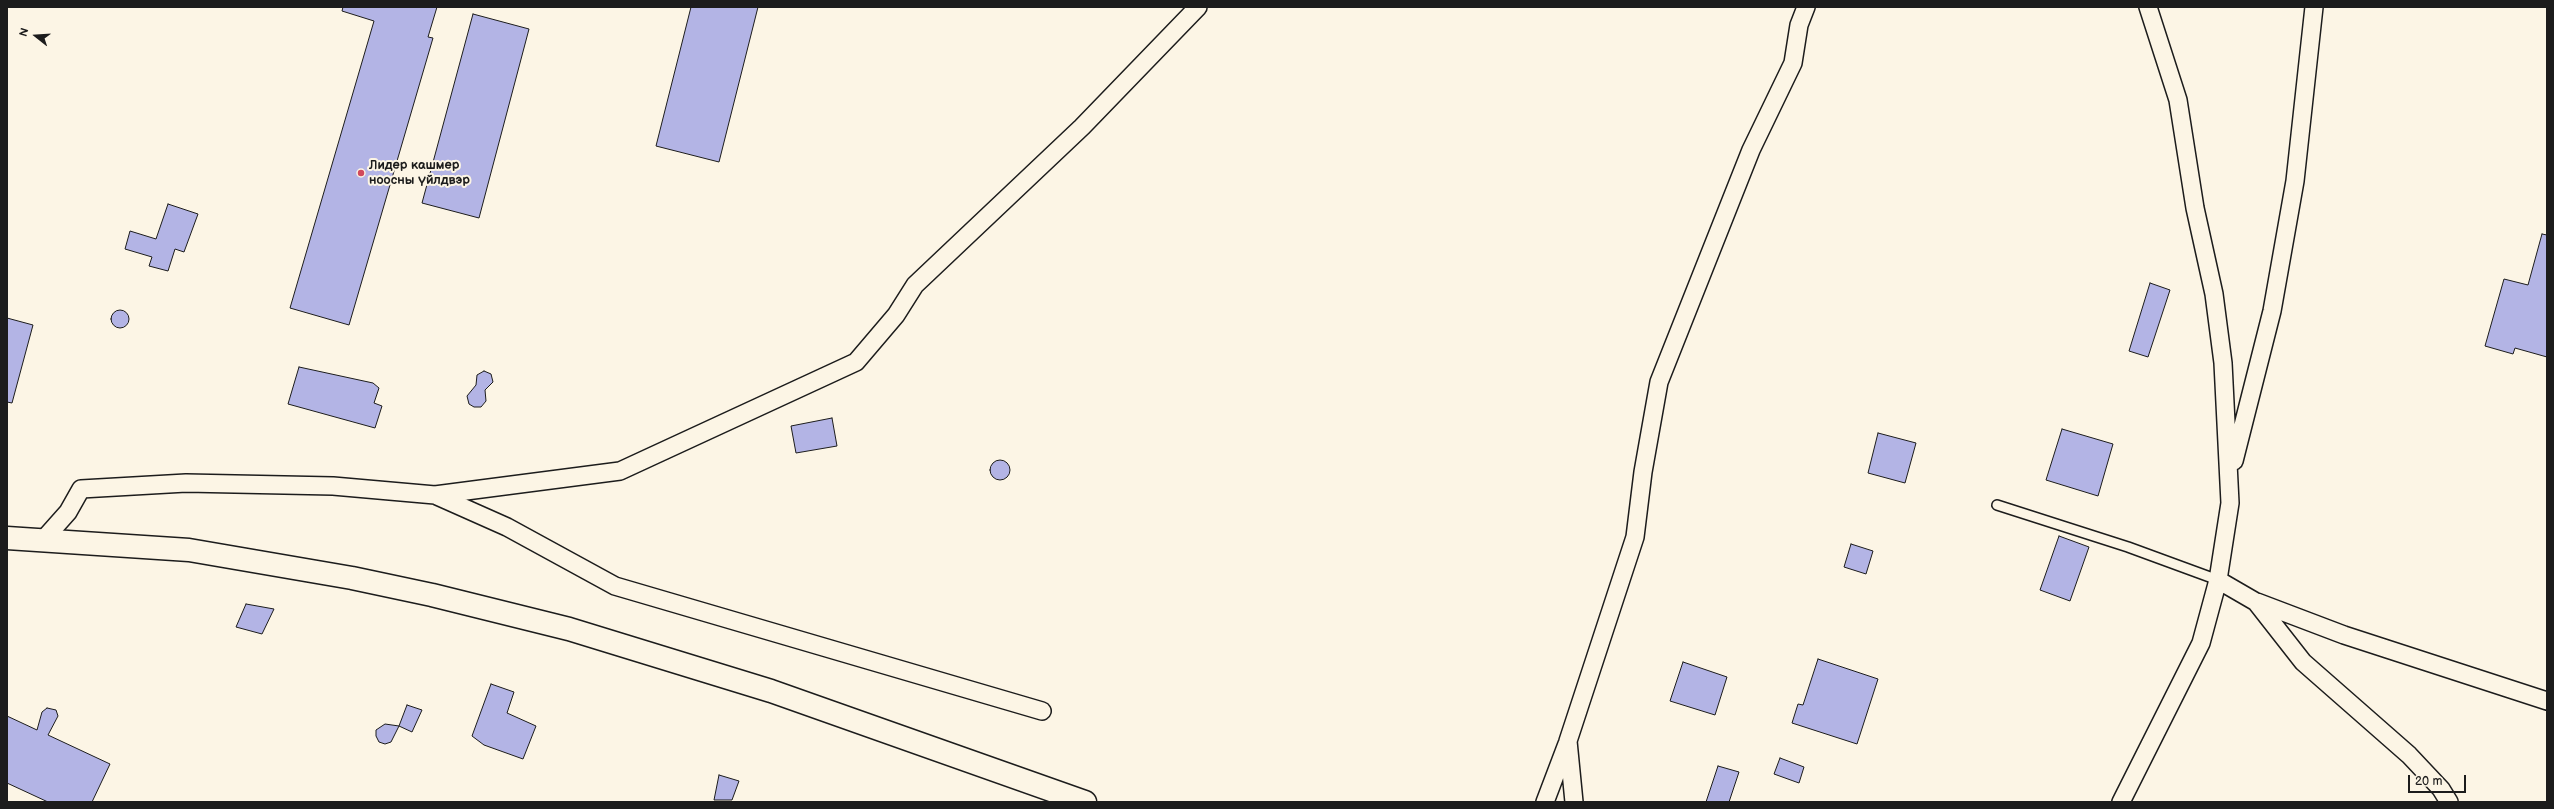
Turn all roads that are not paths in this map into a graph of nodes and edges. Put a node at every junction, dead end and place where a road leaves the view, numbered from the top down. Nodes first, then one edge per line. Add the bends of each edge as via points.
1 (1198, 7) edge
2 (1806, 7) edge
3 (2148, 7) edge
4 (2314, 7) edge
5 (2230, 479) junction
6 (434, 495) junction
7 (1997, 505) dead end
8 (7, 538) edge
9 (44, 539) junction
10 (2218, 580) junction
11 (2256, 602) junction
12 (2547, 701) edge
13 (1042, 711) dead end
14 (1568, 741) junction
15 (1085, 802) edge
16 (1545, 802) edge
17 (1574, 802) edge
18 (2121, 802) edge
19 (2449, 802) edge

1 - 6 street via 1082,127 916,285 896,315 856,362 620,471
2 - 14 street via 1799,25 1793,63 1751,150 1659,382 1643,472 1635,537
3 - 5 street via 2178,100 2194,208 2214,294 2223,363
4 - 5 street via 2295,181 2273,303
5 - 10 street via 2230,503
6 - 9 street via 333,486 186,483 81,489 68,512
6 - 13 street via 507,526 615,586
7 - 10 lane via 2128,547
8 - 9 main road
9 - 15 main road via 189,550 352,578 569,629 771,691
10 - 11 street
10 - 18 street via 2200,643
11 - 12 street via 2344,636
11 - 19 street via 2304,662 2409,755 2441,789
14 - 16 street
14 - 17 street

